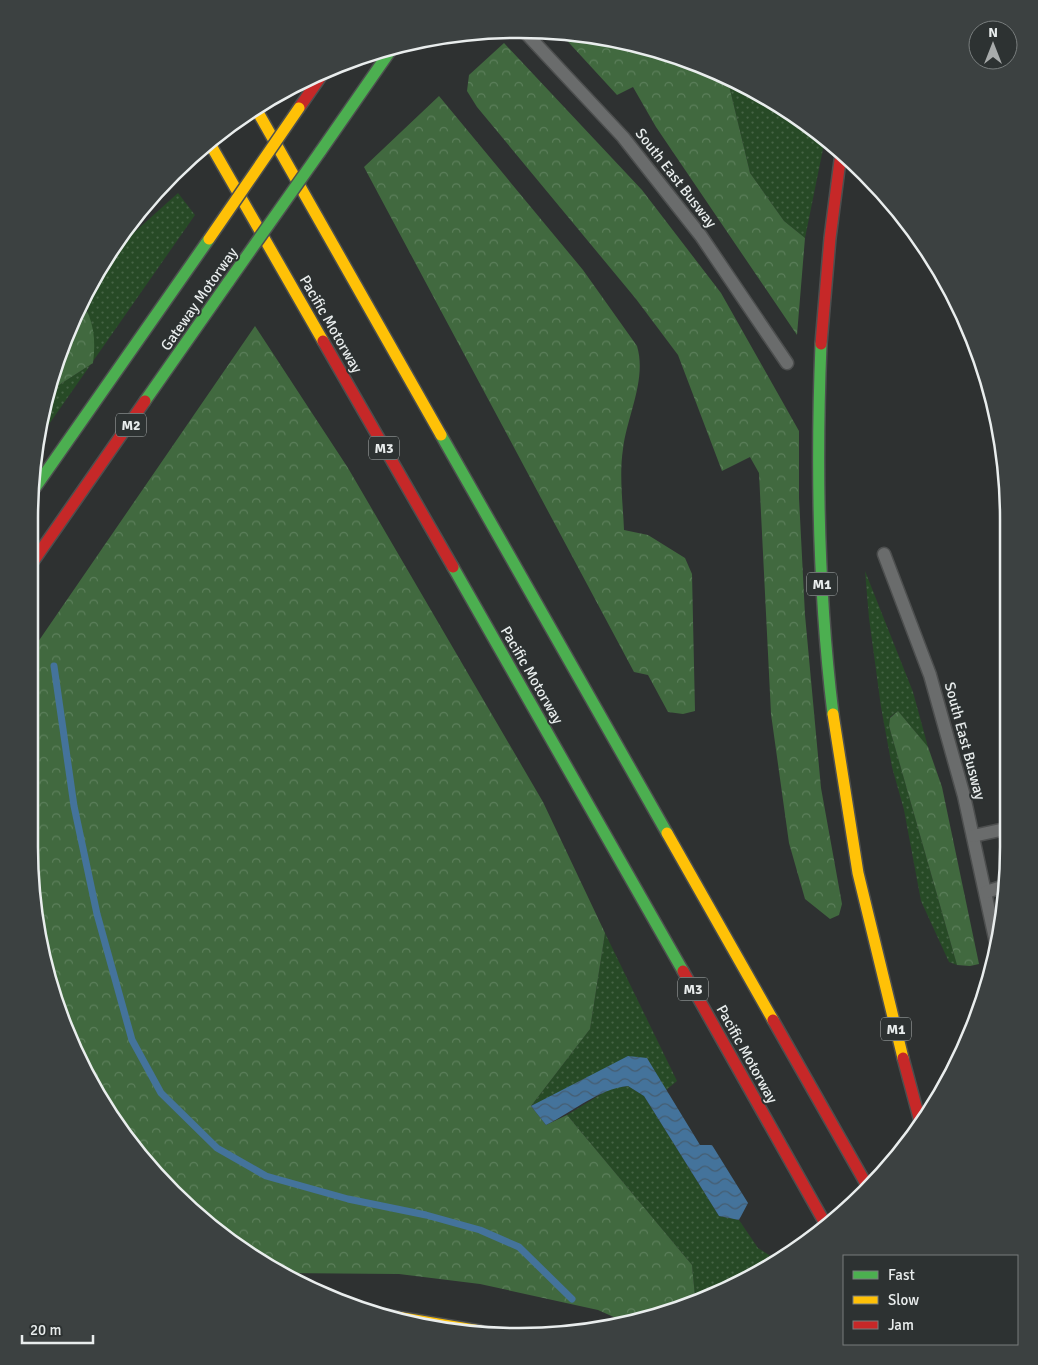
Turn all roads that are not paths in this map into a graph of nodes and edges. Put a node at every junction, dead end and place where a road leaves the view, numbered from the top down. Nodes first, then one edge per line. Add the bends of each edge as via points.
1 (531, 38) edge
2 (387, 56) edge
3 (317, 82) edge
4 (259, 114) edge
5 (213, 148) edge
6 (841, 162) edge
7 (847, 194) dead end
8 (833, 231) junction
9 (787, 362) dead end
10 (40, 481) edge
11 (884, 554) dead end
12 (38, 555) edge
13 (1000, 830) edge
14 (973, 836) junction
15 (998, 888) edge
16 (986, 892) junction
17 (993, 928) edge
18 (918, 1115) edge
19 (864, 1181) edge
20 (823, 1219) edge

1 - 9 lane, South East Busway via 629,144 701,236
2 - 12 highway, Gateway Motorway / M2, bridge
3 - 10 highway, Gateway Motorway, bridge
4 - 19 highway
5 - 20 highway, Pacific Motorway / M3 via 555,744
6 - 8 highway, M1
7 - 8 highway
8 - 18 highway, M1 via 819,411 823,616 836,744 851,837 871,933
11 - 14 lane, South East Busway via 930,675
13 - 14 lane
14 - 16 lane, South East Busway
15 - 16 lane
16 - 17 lane, South East Busway

